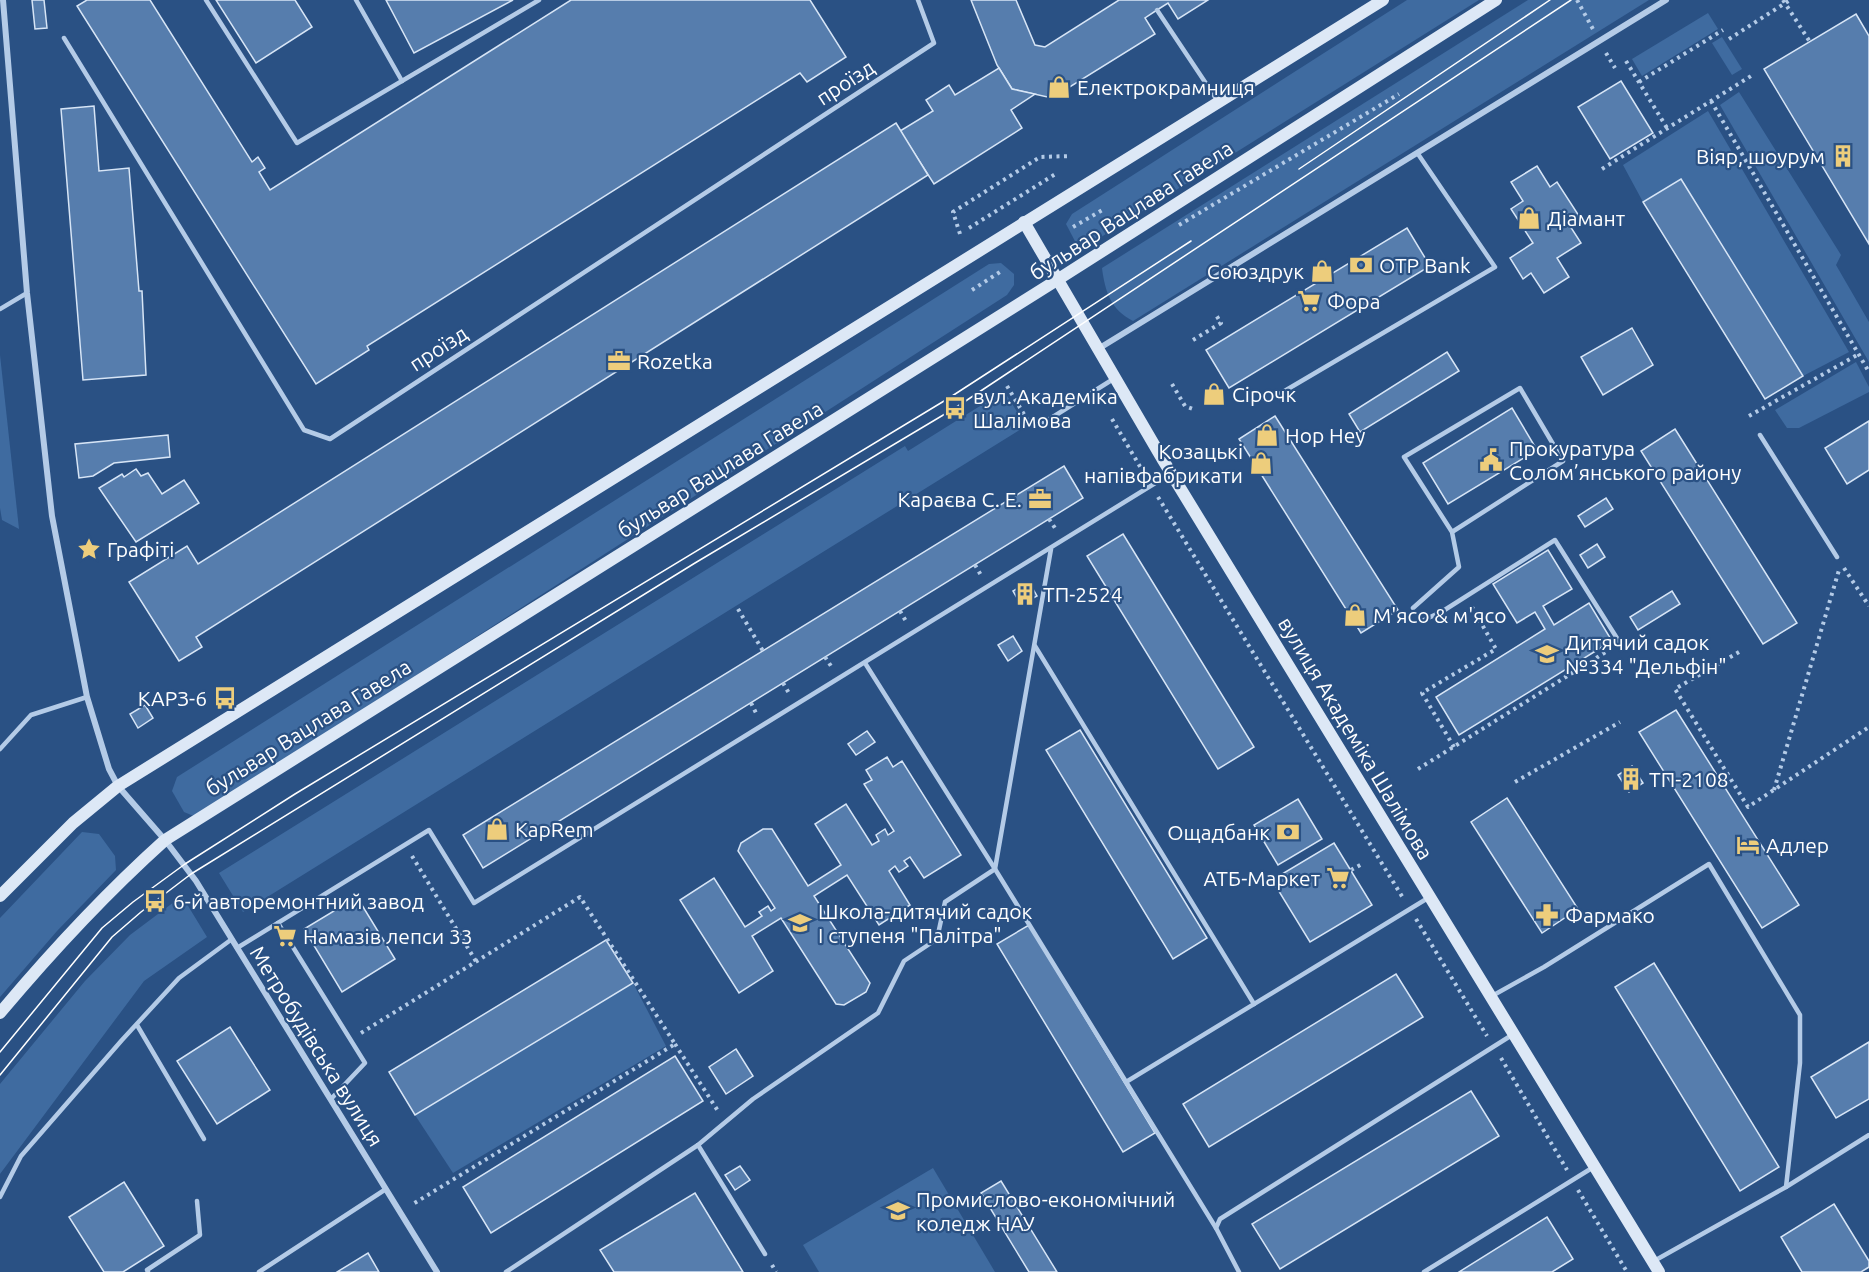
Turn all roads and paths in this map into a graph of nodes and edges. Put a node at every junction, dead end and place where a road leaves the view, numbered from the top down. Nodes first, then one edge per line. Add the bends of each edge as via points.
1 (3, 0) edge
2 (206, 0) edge
3 (356, 0) edge
4 (539, 0) edge
5 (918, 0) edge
6 (1383, 0) edge
7 (1496, 0) edge
8 (1666, 0) edge
9 (1790, 0) edge
10 (1784, 2) edge
11 (1157, 10) dead end
12 (1723, 30) dead end
13 (64, 38) dead end
14 (1729, 39) dead end
15 (1810, 42) dead end
16 (1626, 61) dead end
17 (1752, 76) dead end
18 (402, 81) junction
19 (1639, 82) junction
20 (1399, 94) dead end
21 (1711, 101) junction
22 (1219, 103) junction
23 (1668, 128) junction
24 (1418, 154) junction
25 (1071, 156) dead end
26 (1602, 169) dead end
27 (1057, 173) dead end
28 (1104, 209) dead end
29 (1024, 222) junction
30 (969, 228) dead end
31 (1073, 228) dead end
32 (1170, 231) dead end
33 (960, 234) dead end
34 (1003, 270) dead end
35 (1057, 280) junction
36 (972, 290) dead end
37 (27, 293) junction
38 (0, 309) edge
39 (1216, 315) dead end
40 (1193, 340) dead end
41 (1098, 350) junction
42 (1858, 354) junction
43 (1869, 372) edge
44 (1115, 378) junction
45 (1172, 384) dead end
46 (1007, 386) dead end
47 (1276, 396) dead end
48 (1193, 409) dead end
49 (1749, 416) dead end
50 (1112, 419) dead end
51 (1040, 425) dead end
52 (1031, 426) dead end
53 (1760, 435) dead end
54 (1171, 473) junction
55 (1151, 485) junction
56 (1452, 532) junction
57 (1051, 549) junction
58 (1837, 557) dead end
59 (1465, 597) junction
60 (1869, 606) edge
61 (1413, 608) dead end
62 (738, 609) dead end
63 (1422, 621) dead end
64 (1620, 644) joint
65 (1034, 645) junction
66 (763, 651) dead end
67 (1739, 651) dead end
68 (865, 663) junction
69 (87, 697) junction
70 (1620, 722) dead end
71 (1869, 727) edge
72 (1454, 747) junction
73 (0, 749) edge
74 (1418, 769) dead end
75 (1515, 782) dead end
76 (118, 786) junction
77 (1774, 790) junction
78 (165, 840) junction
79 (405, 845) junction
80 (1362, 864) dead end
81 (995, 869) junction
82 (1351, 870) dead end
83 (0, 896) edge
84 (1430, 897) junction
85 (1410, 909) junction
86 (278, 922) junction
87 (232, 939) junction
88 (237, 948) junction
89 (477, 963) junction
90 (1491, 996) junction
91 (1254, 1004) junction
92 (0, 1013) edge
93 (137, 1025) junction
94 (1514, 1034) junction
95 (350, 1040) junction
96 (675, 1044) junction
97 (1494, 1046) junction
98 (1126, 1082) junction
99 (331, 1099) junction
100 (725, 1122) junction
101 (1869, 1136) edge
102 (204, 1139) dead end
103 (698, 1145) junction
104 (1595, 1166) junction
105 (1572, 1180) junction
106 (1786, 1187) junction
107 (386, 1189) junction
108 (0, 1197) edge
109 (197, 1201) dead end
110 (413, 1204) dead end
111 (1216, 1228) junction
112 (765, 1254) dead end
113 (1656, 1267) edge
114 (148, 1272) edge
115 (259, 1272) edge
116 (437, 1272) edge
117 (506, 1272) edge
118 (1239, 1272) edge
119 (1424, 1272) edge
120 (1627, 1272) edge

1 - 37 street, Метробудівська вулиця
2 - 18 lane via 297,143
3 - 18 lane
4 - 18 lane
5 - 13 lane, проїзд via 934,43 330,439 304,430
6 - 22 main road, бульвар Вацлава Гавела
7 - 35 main road, бульвар Вацлава Гавела
8 - 24 street
9 - 10 path
10 - 14 path
10 - 15 path
11 - 22 lane
12 - 19 path
16 - 19 path
17 - 21 path
19 - 23 path
20 - 32 path
21 - 23 path
21 - 42 path
22 - 29 main road, бульвар Вацлава Гавела
23 - 26 path
24 - 41 street
24 - 47 lane via 1495,267
25 - 33 path via 1040,157 953,212
27 - 30 path
28 - 31 path
29 - 35 main road, вулиця Академіка Шалімова
29 - 76 main road, бульвар Вацлава Гавела
34 - 36 path
35 - 41 main road, вулиця Академіка Шалімова
35 - 78 main road, бульвар Вацлава Гавела
37 - 38 lane
37 - 69 street, Метробудівська вулиця via 52,516
39 - 40 path via 1221,323
41 - 44 main road, вулиця Академіка Шалімова
42 - 43 path
42 - 49 path
44 - 51 lane
44 - 54 main road, вулиця Академіка Шалімова
45 - 48 path via 1185,405
46 - 52 path
50 - 55 path
53 - 58 lane
54 - 55 lane
54 - 84 main road, вулиця Академіка Шалімова
55 - 57 lane
55 - 85 path
56 - 56 lane via 1404,457 1520,388 1563,461
56 - 61 lane via 1459,567
57 - 65 lane
57 - 68 lane
59 - 63 lane
59 - 64 lane via 1555,540
59 - 72 path via 1496,649 1422,693
60 - 77 path via 1841,564
62 - 66 path
64 - 72 path
65 - 81 lane
65 - 91 lane
67 - 77 path via 1674,689 1748,807
68 - 79 lane via 474,903 429,830
68 - 81 lane
69 - 73 lane via 31,715
69 - 76 street, Метробудівська вулиця
70 - 75 path
71 - 77 path
72 - 74 path
76 - 78 street, Метробудівська вулиця
76 - 83 main road, бульвар Вацлава Гавела via 73,823
78 - 87 street, Метробудівська вулиця
78 - 92 main road, бульвар Вацлава Гавела via 63,938
79 - 86 lane
79 - 89 path
80 - 82 path
81 - 98 lane
81 - 100 lane via 945,902 937,939 904,961 878,1013
84 - 85 lane
84 - 90 main road, вулиця Академіка Шалімова
85 - 91 lane
85 - 97 path
86 - 88 lane
86 - 95 lane
87 - 88 street, Метробудівська вулиця
87 - 93 lane via 179,978
88 - 99 street, Метробудівська вулиця
89 - 95 path
89 - 96 path via 580,897
90 - 94 main road, вулиця Академіка Шалімова
90 - 106 lane via 1553,962 1708,864 1800,1015 1800,1063
91 - 98 lane
93 - 102 lane
93 - 108 lane via 21,1156
94 - 97 lane
94 - 104 main road, вулиця Академіка Шалімова
95 - 99 lane via 365,1063
96 - 100 path
96 - 110 path
97 - 105 path
97 - 111 lane via 1220,1219
98 - 111 lane
99 - 107 street, Метробудівська вулиця
100 - 103 lane
101 - 106 lane
103 - 112 lane
103 - 117 lane
104 - 105 lane
104 - 113 main road, вулиця Академіка Шалімова
105 - 119 lane
105 - 120 path
106 - 113 lane
107 - 115 lane
107 - 116 street, Метробудівська вулиця
109 - 114 lane via 200,1235
111 - 118 lane

